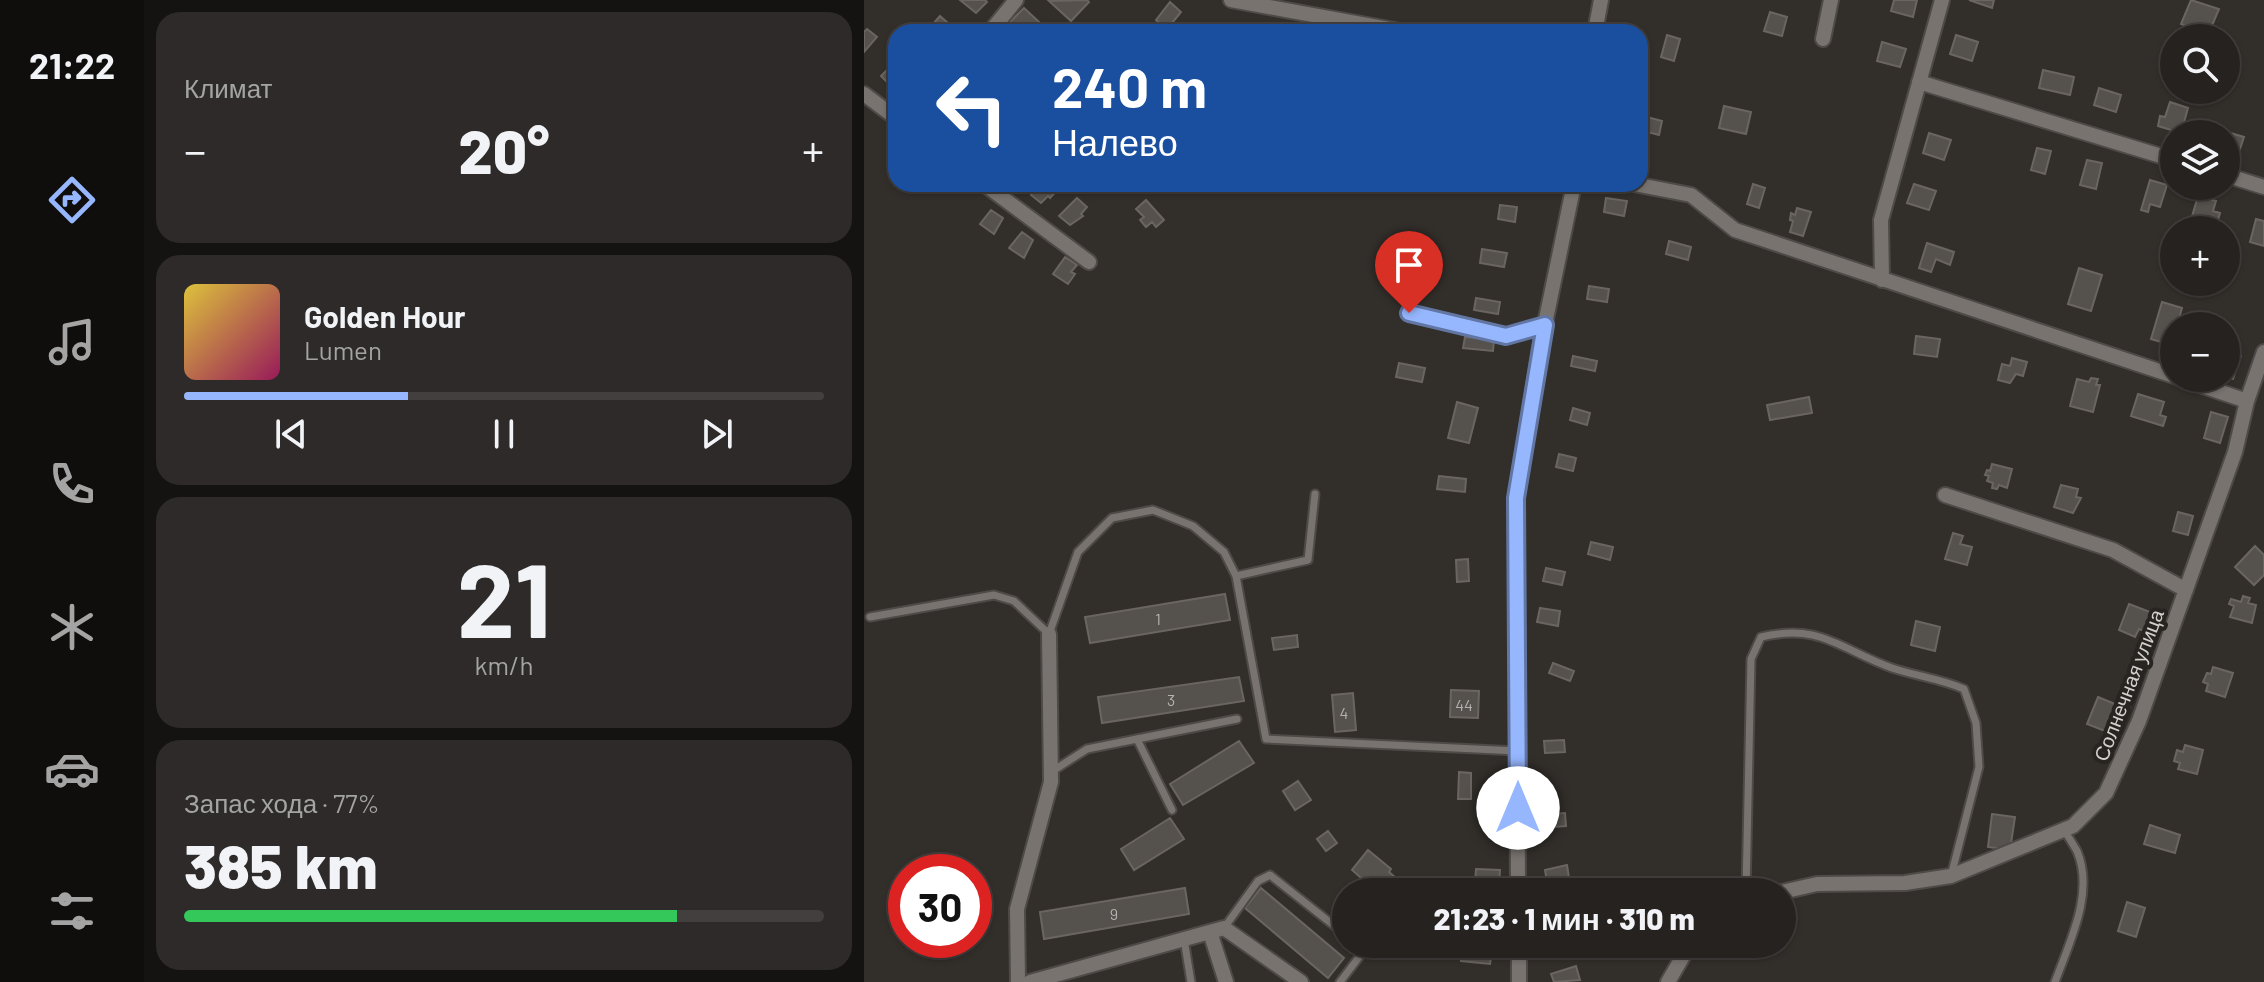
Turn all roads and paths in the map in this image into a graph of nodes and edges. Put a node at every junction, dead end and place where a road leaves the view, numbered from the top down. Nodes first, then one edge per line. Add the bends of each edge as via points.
1 (1016, 0) edge
2 (1231, 0) edge
3 (1303, 0) edge
4 (1601, 0) edge
5 (1831, 0) edge
6 (1942, 0) edge
7 (1291, 11) junction
8 (996, 24) edge
9 (1362, 24) edge
10 (1596, 24) edge
11 (1823, 39) dead end
12 (1919, 82) junction
13 (864, 94) edge
14 (888, 112) edge
15 (2160, 156) edge
16 (2240, 179) edge
17 (1648, 187) edge
18 (2264, 187) edge
19 (995, 192) edge
20 (1572, 192) edge
21 (1423, 257) dead end
22 (1089, 262) dead end
23 (1882, 280) junction
24 (1545, 325) junction
25 (2264, 352) edge
26 (2160, 372) edge
27 (2220, 392) edge
28 (2247, 401) junction
29 (1315, 494) dead end
30 (1945, 495) dead end
31 (1236, 576) junction
32 (2186, 590) junction
33 (870, 617) dead end
34 (1049, 634) junction
35 (1237, 719) dead end
36 (1137, 739) junction
37 (1518, 751) junction
38 (1051, 772) junction
39 (1172, 810) dead end
40 (2063, 829) junction
41 (1951, 876) junction
42 (1518, 878) edge
43 (1746, 878) edge
44 (1796, 889) edge
45 (1332, 924) edge
46 (1217, 930) junction
47 (1184, 939) junction
48 (1359, 958) edge
49 (1519, 958) edge
50 (1682, 958) edge
51 (1018, 982) edge
52 (1030, 982) edge
53 (1191, 982) edge
54 (1226, 982) edge
55 (1301, 982) edge
56 (1340, 982) edge
57 (1519, 982) edge
58 (1668, 982) edge
59 (2055, 982) edge

1 - 8 street
2 - 7 street
3 - 7 lane
4 - 10 street
5 - 11 street
6 - 12 street
7 - 9 street
12 - 15 street
12 - 23 street via 1881,220
13 - 14 street
16 - 18 street
17 - 23 street via 1691,195 1735,230
19 - 22 street
20 - 24 street
21 - 24 lane via 1409,313 1506,336
23 - 26 street
24 - 37 street via 1516,498
25 - 28 street, Солнечная улица
27 - 28 street
28 - 32 street, Солнечная улица via 2235,452
29 - 31 lane via 1308,560
30 - 32 street via 2113,550
31 - 34 lane via 1224,552 1193,526 1153,510 1112,518 1078,552
31 - 37 lane via 1266,739
32 - 40 street, Солнечная улица via 2139,721 2106,793 2073,826
33 - 34 lane via 994,595 1014,601
34 - 38 street
35 - 36 lane
36 - 38 lane via 1087,749
36 - 39 lane
37 - 42 street
38 - 51 street via 1017,909
40 - 41 street, Солнечная улица
40 - 59 lane via 2077,852 2082,875 2080,911
41 - 43 lane via 1979,767 1976,723 1964,689 1893,668 1813,633 1785,631 1761,637 1751,659
41 - 44 street, Солнечная улица
45 - 46 lane via 1270,875 1258,881
46 - 47 street
46 - 54 street
46 - 55 street
47 - 52 street
47 - 53 lane
48 - 56 lane
49 - 57 street
50 - 58 street

